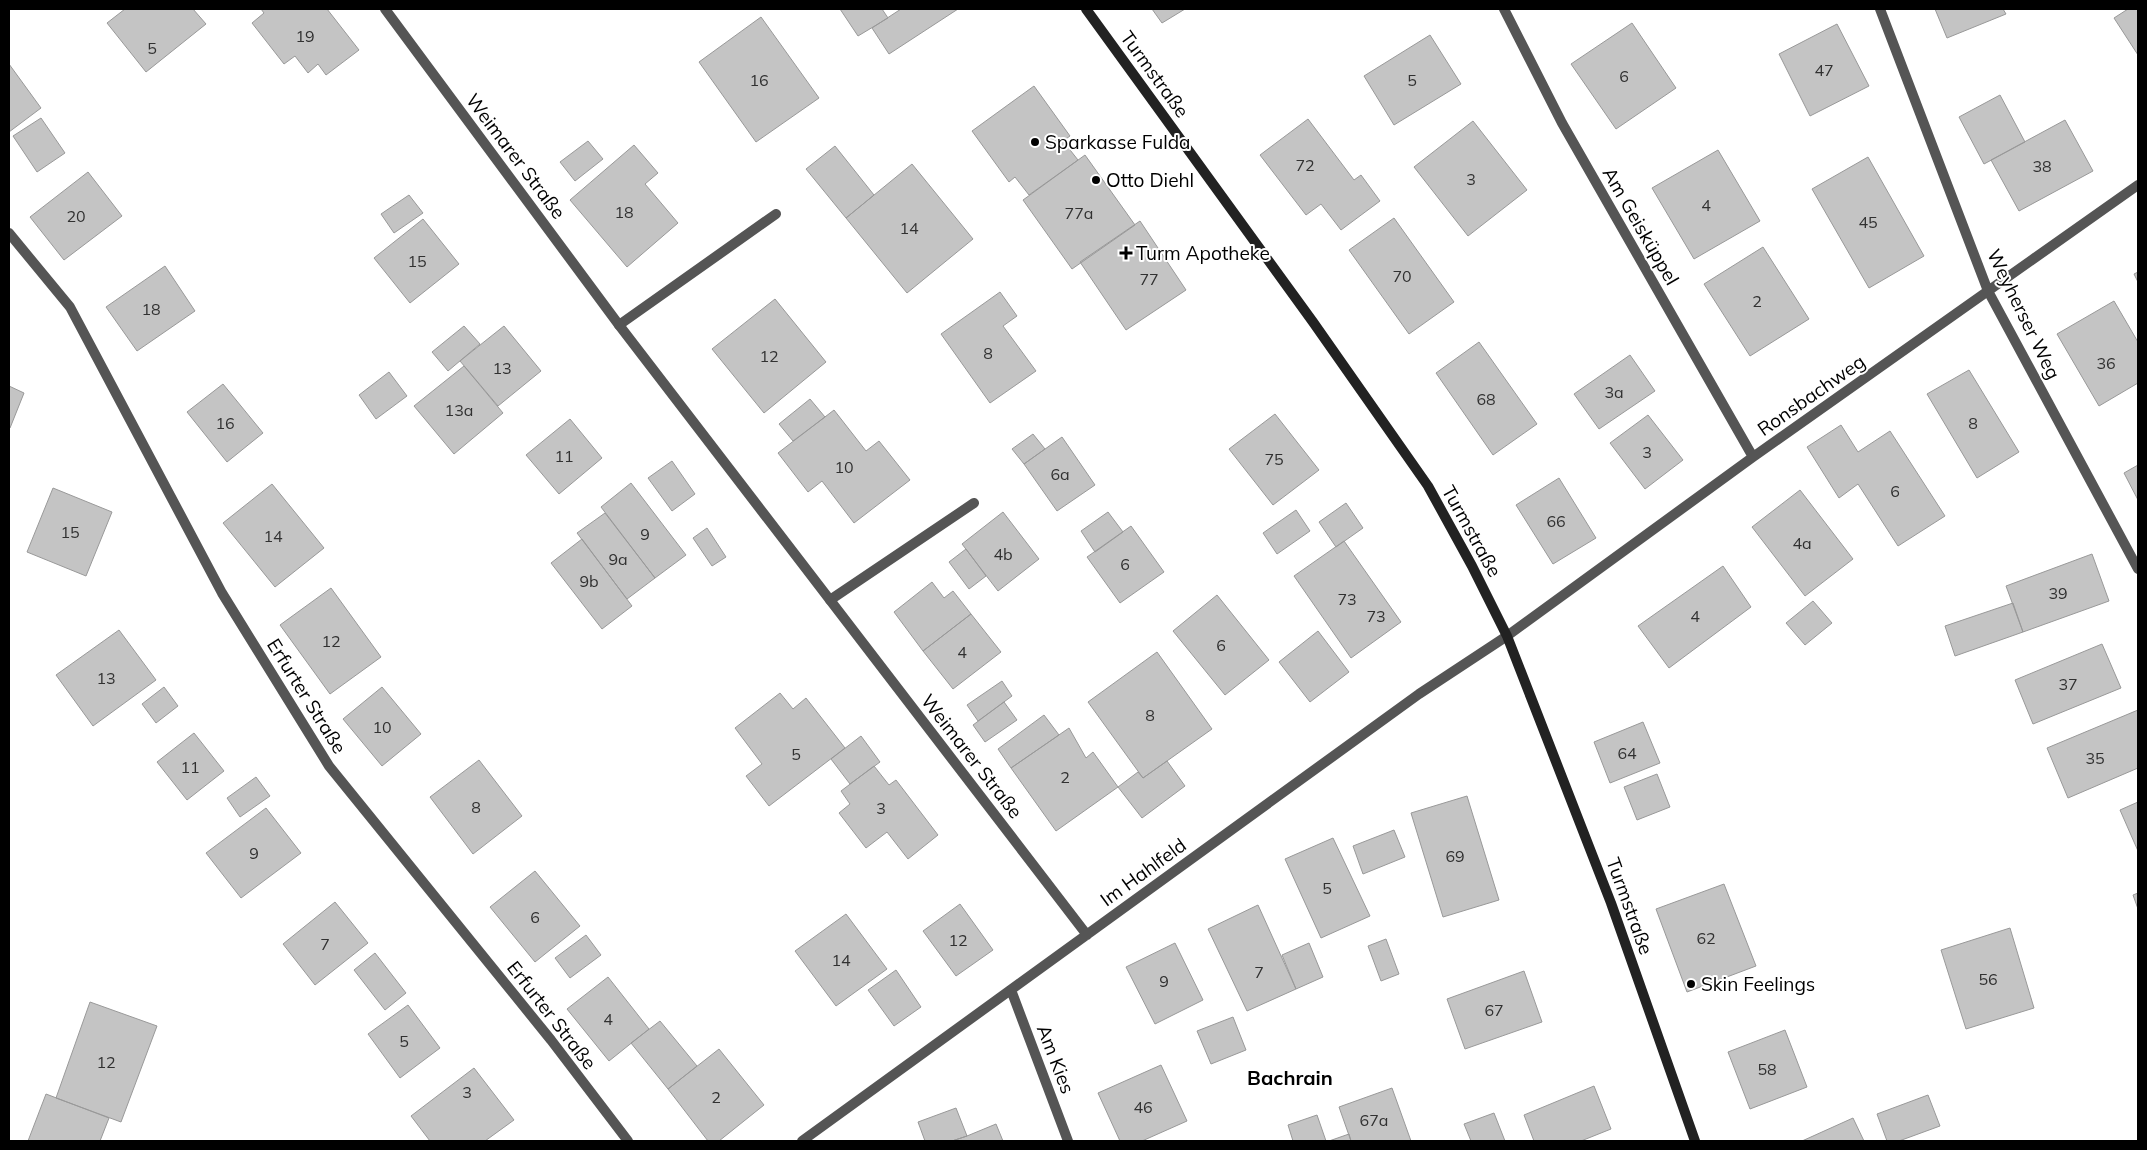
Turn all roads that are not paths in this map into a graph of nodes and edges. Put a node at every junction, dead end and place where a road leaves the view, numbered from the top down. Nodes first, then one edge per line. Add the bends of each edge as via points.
1 (385, 9) edge
2 (1086, 9) edge
3 (1504, 9) edge
4 (1880, 9) edge
5 (2138, 185) edge
6 (776, 214) dead end
7 (9, 234) edge
8 (1988, 291) junction
9 (619, 325) junction
10 (1753, 457) junction
11 (974, 503) dead end
12 (2138, 569) edge
13 (830, 600) junction
14 (1507, 636) junction
15 (1087, 934) junction
16 (1011, 990) junction
17 (628, 1141) edge
18 (802, 1141) edge
19 (1068, 1141) edge
20 (1695, 1141) edge

1 - 9 street, Weimarer Straße
2 - 14 main road, Turmstraße via 1428,486
3 - 10 street, Am Geisküppel via 1562,123
4 - 8 street, Weyherser Weg
5 - 8 street, Ronsbachweg
6 - 9 street
7 - 17 street, Erfurter Straße via 70,307 222,593 329,766
8 - 10 street, Ronsbachweg
8 - 12 street, Weyherser Weg
9 - 13 street, Weimarer Straße
10 - 14 street, Ronsbachweg
11 - 13 street
13 - 15 street, Weimarer Straße
14 - 15 street, Im Hahlfeld via 1412,700
14 - 20 main road, Turmstraße via 1611,904
15 - 16 street, Im Hahlfeld
16 - 18 street, Im Hahlfeld
16 - 19 street, Am Kies

